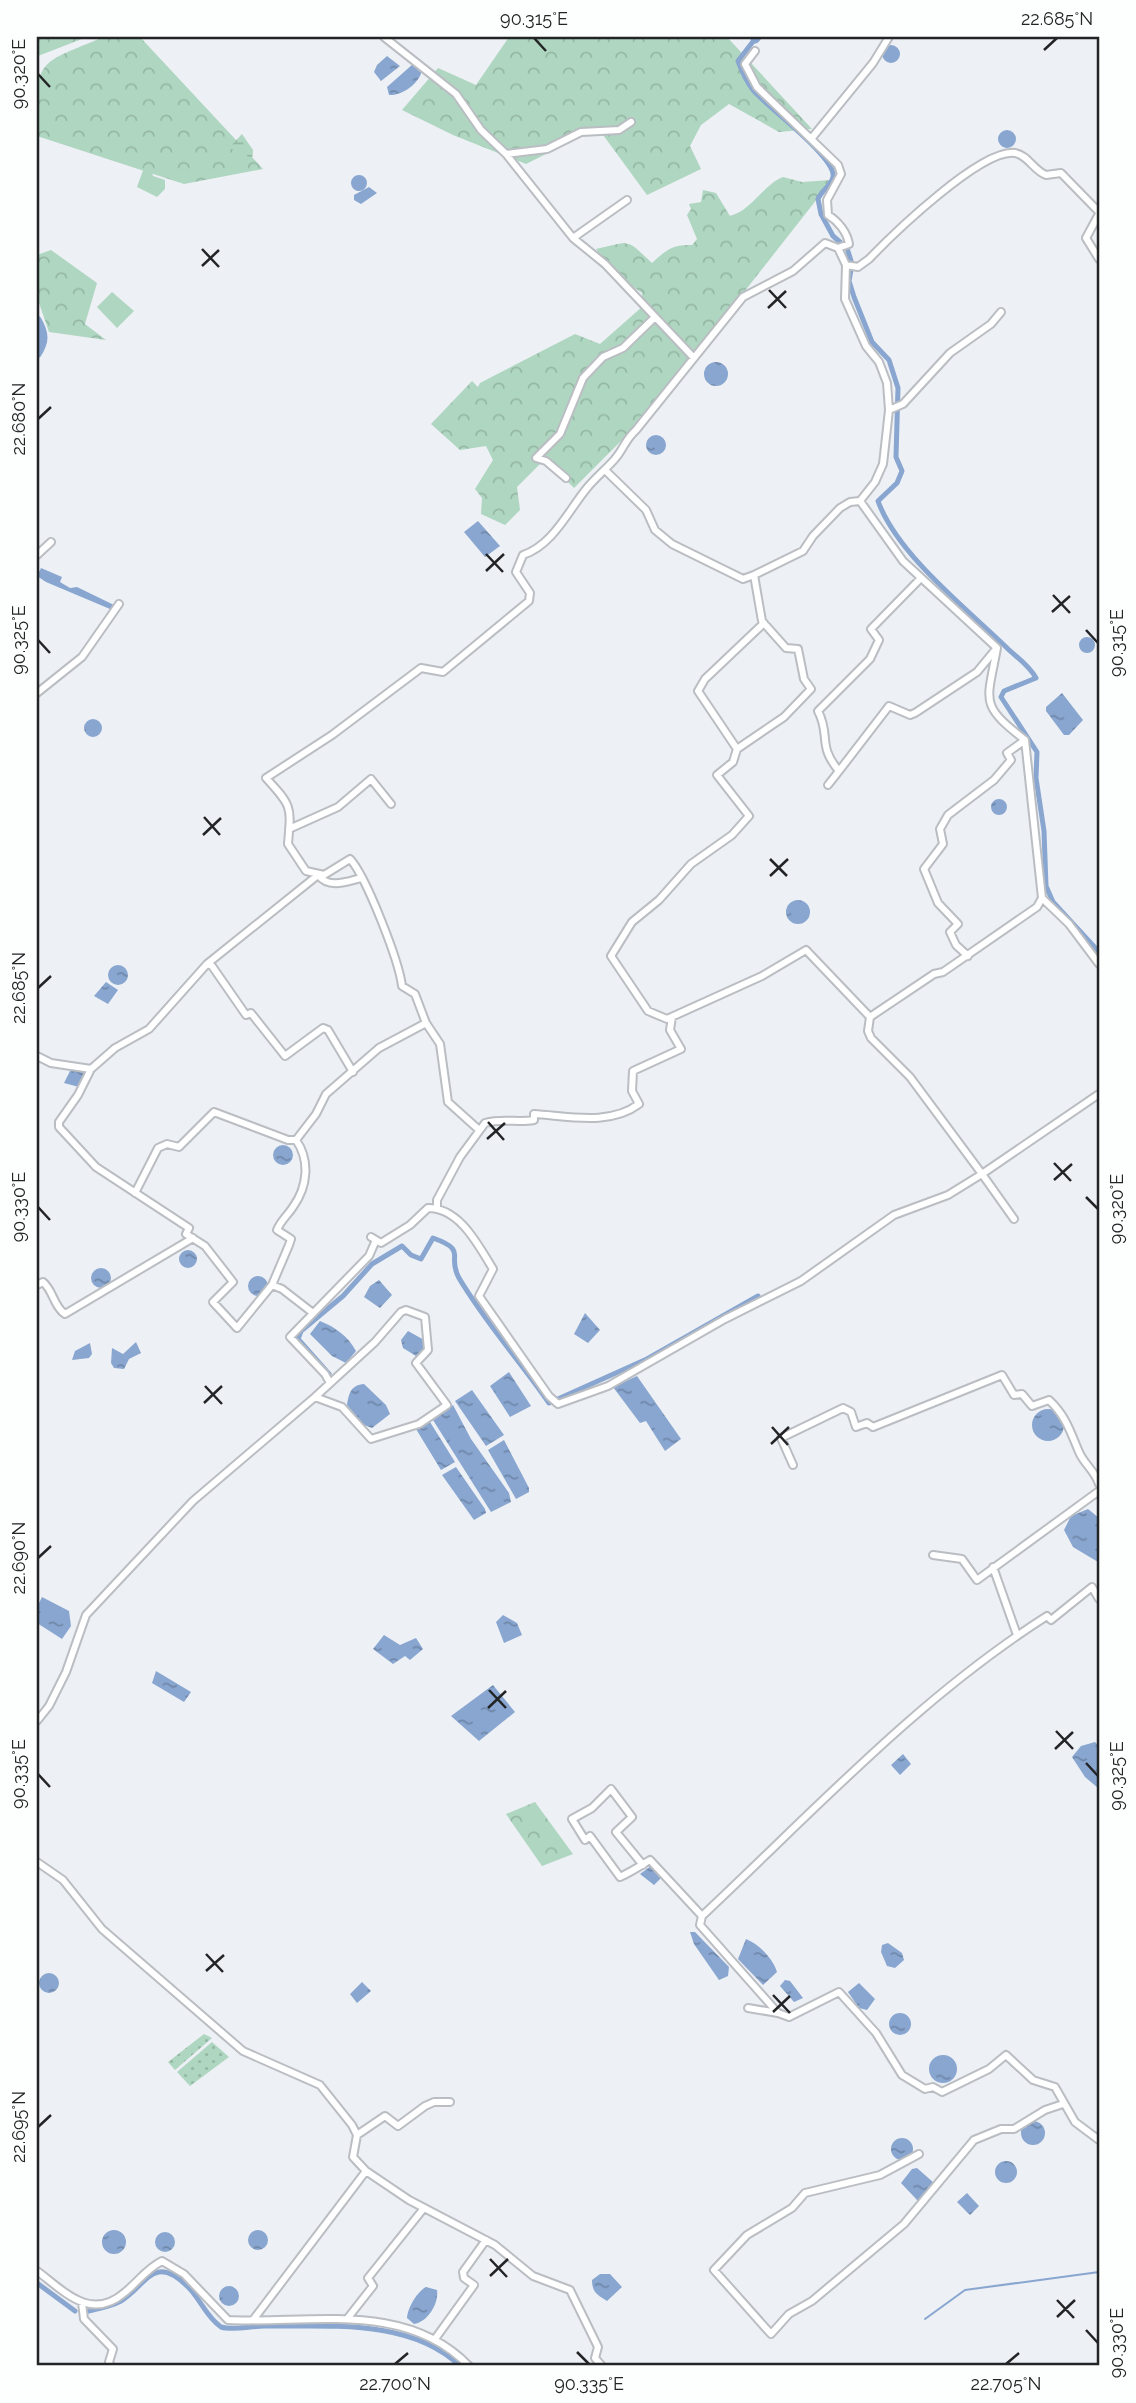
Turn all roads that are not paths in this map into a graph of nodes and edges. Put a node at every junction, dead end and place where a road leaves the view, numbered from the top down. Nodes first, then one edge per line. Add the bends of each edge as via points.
1 (384, 37) edge
2 (889, 37) edge
3 (755, 51) dead end
4 (631, 122) dead end
5 (811, 139) junction
6 (506, 155) junction
7 (627, 200) dead end
8 (1099, 213) edge
9 (573, 238) junction
10 (838, 248) junction
11 (1099, 259) edge
12 (846, 265) junction
13 (1000, 312) dead end
14 (654, 318) junction
15 (694, 358) junction
16 (890, 409) junction
17 (605, 470) junction
18 (566, 478) dead end
19 (860, 501) junction
20 (51, 542) dead end
21 (37, 555) edge
22 (754, 575) junction
23 (920, 579) junction
24 (119, 604) dead end
25 (764, 623) junction
26 (997, 648) junction
27 (37, 693) edge
28 (1025, 740) junction
29 (737, 749) junction
30 (839, 771) junction
31 (828, 785) dead end
32 (391, 804) dead end
33 (289, 829) junction
34 (318, 875) junction
35 (360, 878) junction
36 (1042, 898) junction
37 (968, 956) junction
38 (207, 964) junction
39 (1099, 964) edge
40 (672, 1017) junction
41 (870, 1017) junction
42 (426, 1023) junction
43 (37, 1056) edge
44 (91, 1069) junction
45 (353, 1072) junction
46 (1099, 1094) edge
47 (478, 1129) junction
48 (296, 1140) junction
49 (982, 1174) junction
50 (135, 1193) junction
51 (437, 1208) junction
52 (1014, 1219) dead end
53 (193, 1238) junction
54 (37, 1285) edge
55 (272, 1285) junction
56 (313, 1313) junction
57 (330, 1383) junction
58 (315, 1397) junction
59 (793, 1465) dead end
60 (1099, 1484) edge
61 (1099, 1491) edge
62 (933, 1555) dead end
63 (993, 1567) junction
64 (1099, 1599) edge
65 (1017, 1635) junction
66 (37, 1721) edge
67 (37, 1861) edge
68 (643, 1865) junction
69 (702, 1916) junction
70 (748, 2008) dead end
71 (778, 2013) junction
72 (450, 2102) dead end
73 (1063, 2104) junction
74 (357, 2135) junction
75 (1099, 2140) edge
76 (919, 2154) dead end
77 (366, 2171) junction
78 (424, 2208) junction
79 (486, 2240) junction
80 (37, 2271) edge
81 (82, 2304) junction
82 (347, 2319) junction
83 (253, 2320) junction
84 (435, 2339) junction
85 (111, 2366) edge
86 (469, 2366) edge
87 (602, 2366) edge

1 - 6 street via 456,93 481,130
2 - 5 street
3 - 5 street via 745,64 757,87
4 - 6 street via 619,130 581,132 547,149
5 - 10 street via 838,165 841,174 826,206 828,215 848,237 849,244
6 - 9 street
7 - 9 street
8 - 11 street via 1086,238
8 - 12 street via 1062,173 1045,175 1017,153 1002,154 960,178 858,267
9 - 14 street
10 - 12 street
10 - 15 street via 825,243 793,271 743,297
12 - 16 street via 845,299 866,346 887,378
13 - 16 street via 950,354 903,404
14 - 15 street
14 - 18 street via 583,378 560,434 536,458
15 - 17 street via 627,436 617,458
16 - 19 street via 882,470
17 - 22 street via 646,510 655,530 677,548 743,579
17 - 33 street via 535,551 523,555 516,572 530,593 529,601 443,672 421,668 266,778 289,808 293,818
19 - 22 street via 840,508 803,551
19 - 23 street
20 - 21 street
22 - 25 street
23 - 26 street
23 - 30 street via 871,629 879,640 870,659 818,711 825,726 827,757
24 - 27 street via 82,657
25 - 29 street via 705,678 698,691
25 - 29 street via 786,649 798,649 804,679 811,689 784,717
26 - 28 street via 987,701 995,716
26 - 30 street via 977,672 915,713 889,706
28 - 36 street
28 - 37 street via 1007,753 1011,760 994,780 945,817 940,829 943,844 924,869 938,903 958,924 950,932 953,940
29 - 40 street via 733,762 717,775 749,816 632,922 611,956 648,1011
30 - 31 street
32 - 33 street via 371,779 338,807
33 - 34 street via 288,844 306,871
34 - 35 street via 334,884
34 - 35 street via 334,872 350,859
34 - 38 street
35 - 42 street via 371,896 402,986 415,995
36 - 37 street via 1037,907
36 - 39 street
37 - 41 street
38 - 44 street via 149,1029 115,1048
38 - 45 street via 285,1056 323,1028
40 - 41 street via 762,976 806,950
40 - 47 street via 670,1030 681,1049 633,1071 632,1091 639,1104 630,1111 593,1117 534,1114 529,1122 506,1118
41 - 49 street via 872,1038 910,1077
42 - 45 street via 379,1048
42 - 47 street via 440,1044 448,1102
43 - 44 street via 51,1063
44 - 50 street via 59,1127 96,1167
45 - 48 street via 327,1094
46 - 49 street
47 - 51 street
48 - 50 street via 214,1112 179,1147 167,1144 158,1148
48 - 55 street via 304,1152 306,1175 301,1193 277,1230 291,1239
49 - 51 street via 948,1195 894,1215 802,1281 608,1386 558,1404 479,1296 493,1269 459,1220
49 - 52 street
50 - 53 street via 190,1228 186,1234
51 - 56 street via 428,1208 389,1240 381,1243 374,1239 369,1256
53 - 54 street via 65,1314 47,1286 43,1282
53 - 55 street via 205,1245 233,1282 213,1302 237,1328
55 - 56 street
56 - 57 street via 290,1337
57 - 58 street
57 - 58 street via 406,1310 425,1317 428,1350 416,1363 447,1405 419,1424 371,1438 342,1407
58 - 66 street via 193,1501 86,1615 66,1672
59 - 60 street via 781,1438 831,1413 843,1408 851,1412 856,1427 867,1423 873,1427 1002,1375 1014,1395 1022,1394 1032,1406 1049,1400 1065,1417
61 - 63 street
62 - 63 street via 962,1559 976,1580
63 - 65 street
64 - 65 street via 1092,1587 1051,1620 1047,1616
65 - 69 street via 907,1720
67 - 74 street via 64,1880 102,1929 243,2051 320,2085
68 - 68 street via 620,1877 572,1819 611,1790 632,1817 616,1832
68 - 69 street via 650,1860
69 - 71 street via 701,1925
70 - 71 street
71 - 73 street via 789,2017 839,1992 876,2033 902,2075 925,2090 933,2087 942,2092 989,2069 1006,2055 1033,2080 1055,2087
72 - 74 street via 425,2106 398,2126 385,2116
73 - 75 street via 1075,2122
73 - 76 street via 1014,2129 974,2140 904,2224 813,2301 789,2314 771,2334 715,2270 747,2235 792,2208 805,2193 880,2175
74 - 77 street via 353,2158
77 - 78 street
77 - 83 street
78 - 79 street
78 - 82 street via 368,2278 373,2286
79 - 84 street via 463,2272 474,2285
79 - 87 street via 533,2276 570,2290 598,2347 595,2358
80 - 81 street
81 - 83 street via 113,2300 162,2261 184,2274 223,2317
81 - 85 street via 84,2319 113,2349
82 - 83 street
82 - 84 street via 383,2323
84 - 86 street

